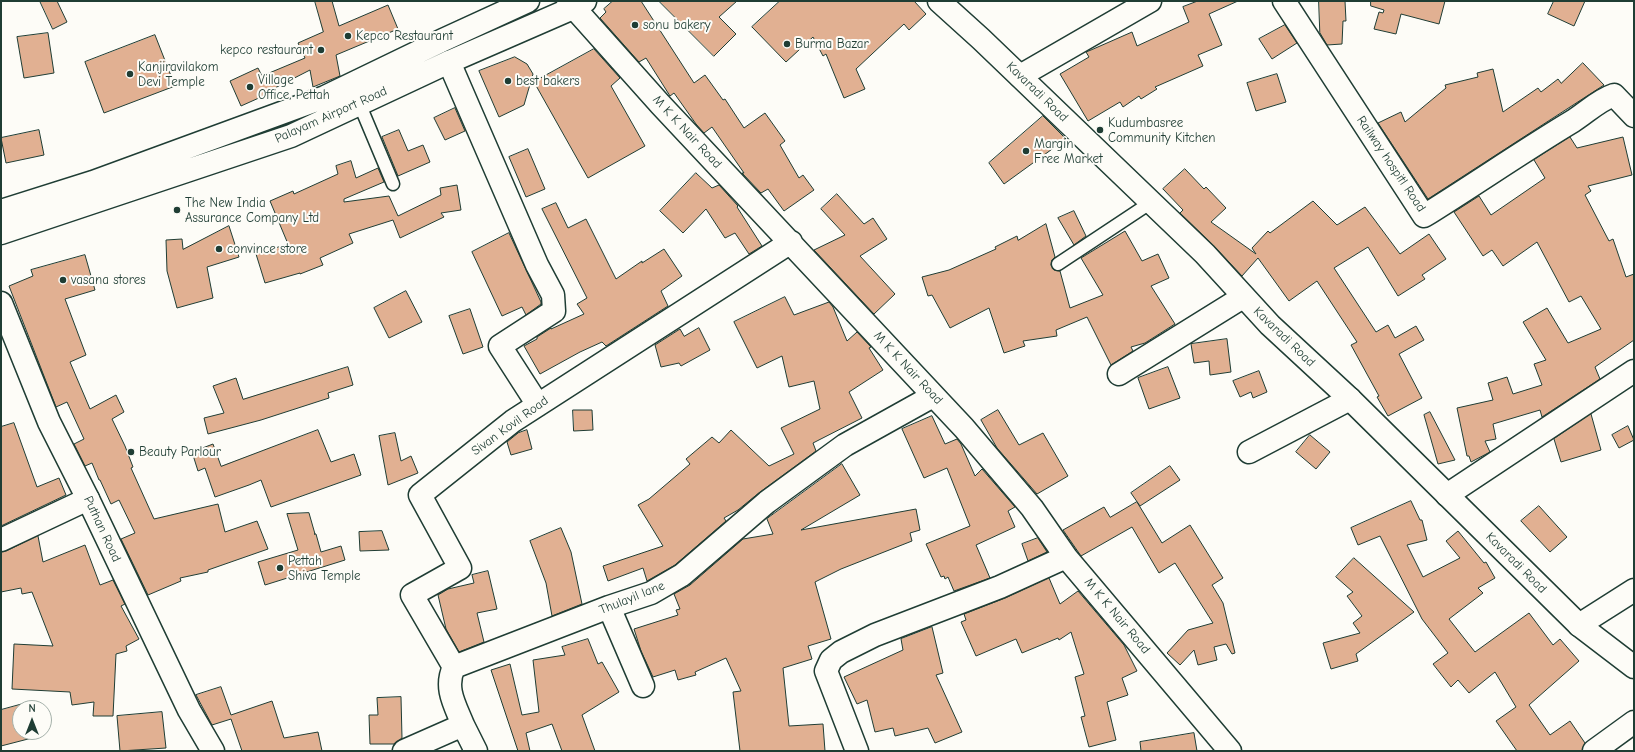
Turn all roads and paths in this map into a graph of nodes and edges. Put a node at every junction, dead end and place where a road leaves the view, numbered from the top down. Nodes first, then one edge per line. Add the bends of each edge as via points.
1 (528, 1) edge
2 (939, 1) edge
3 (1150, 1) edge
4 (1284, 1) edge
5 (575, 3) edge
6 (449, 62) junction
7 (1020, 76) junction
8 (359, 103) junction
9 (1634, 116) edge
10 (393, 184) dead end
11 (1150, 203) junction
12 (1, 210) edge
13 (1, 233) edge
14 (791, 242) junction
15 (1058, 264) dead end
16 (1244, 297) junction
17 (1, 303) edge
18 (1634, 371) edge
19 (1119, 374) dead end
20 (933, 396) junction
21 (1350, 399) junction
22 (538, 405) junction
23 (1249, 452) dead end
24 (1447, 495) junction
25 (88, 499) junction
26 (1, 540) edge
27 (1066, 557) junction
28 (1634, 590) edge
29 (609, 607) junction
30 (1580, 626) junction
31 (1633, 666) edge
32 (454, 667) junction
33 (644, 686) dead end
34 (1634, 722) edge
35 (463, 725) junction
36 (213, 751) edge
37 (404, 751) edge
38 (476, 751) edge
39 (857, 751) edge
40 (1230, 751) edge
41 (1594, 751) edge

1 - 12 street, Palayam Airport Road via 325,97 93,182
2 - 7 street, Kavaradi Road
3 - 7 street
4 - 9 street, Railway hospitl Road via 1424,216 1604,98 1614,95
5 - 6 street, Palayam Airport Road
5 - 14 street, M K K Nair Road via 660,104
6 - 8 street, Palayam Airport Road
6 - 22 street via 537,265 553,295 554,311 500,346
7 - 11 street, Kavaradi Road
8 - 10 lane
8 - 13 street, Palayam Airport Road via 291,136
11 - 15 lane
11 - 16 street, Kavaradi Road via 1204,254
14 - 20 street, M K K Nair Road
14 - 22 street, Sivan Kovil Road
16 - 19 street
16 - 21 street, Kavaradi Road via 1270,325
17 - 25 street, Puthan Road via 49,422
18 - 24 street
20 - 27 street, M K K Nair Road via 964,428 1032,508
20 - 29 street, Thulayil lane via 845,445 767,502 682,575 651,593
21 - 23 street
21 - 24 street, Kavaradi Road
22 - 32 street, Sivan Kovil Road via 513,421 420,494 460,568 412,595
24 - 30 street, Kavaradi Road
25 - 26 street
25 - 36 street, Puthan Road via 189,710
27 - 39 street via 1000,587 875,634 831,660 826,671
27 - 40 street, M K K Nair Road
28 - 30 street
29 - 32 street, Thulayil lane
29 - 33 street
30 - 31 street, Kavaradi Road
32 - 35 street via 449,677 450,692
34 - 41 street
35 - 37 street
35 - 38 street

